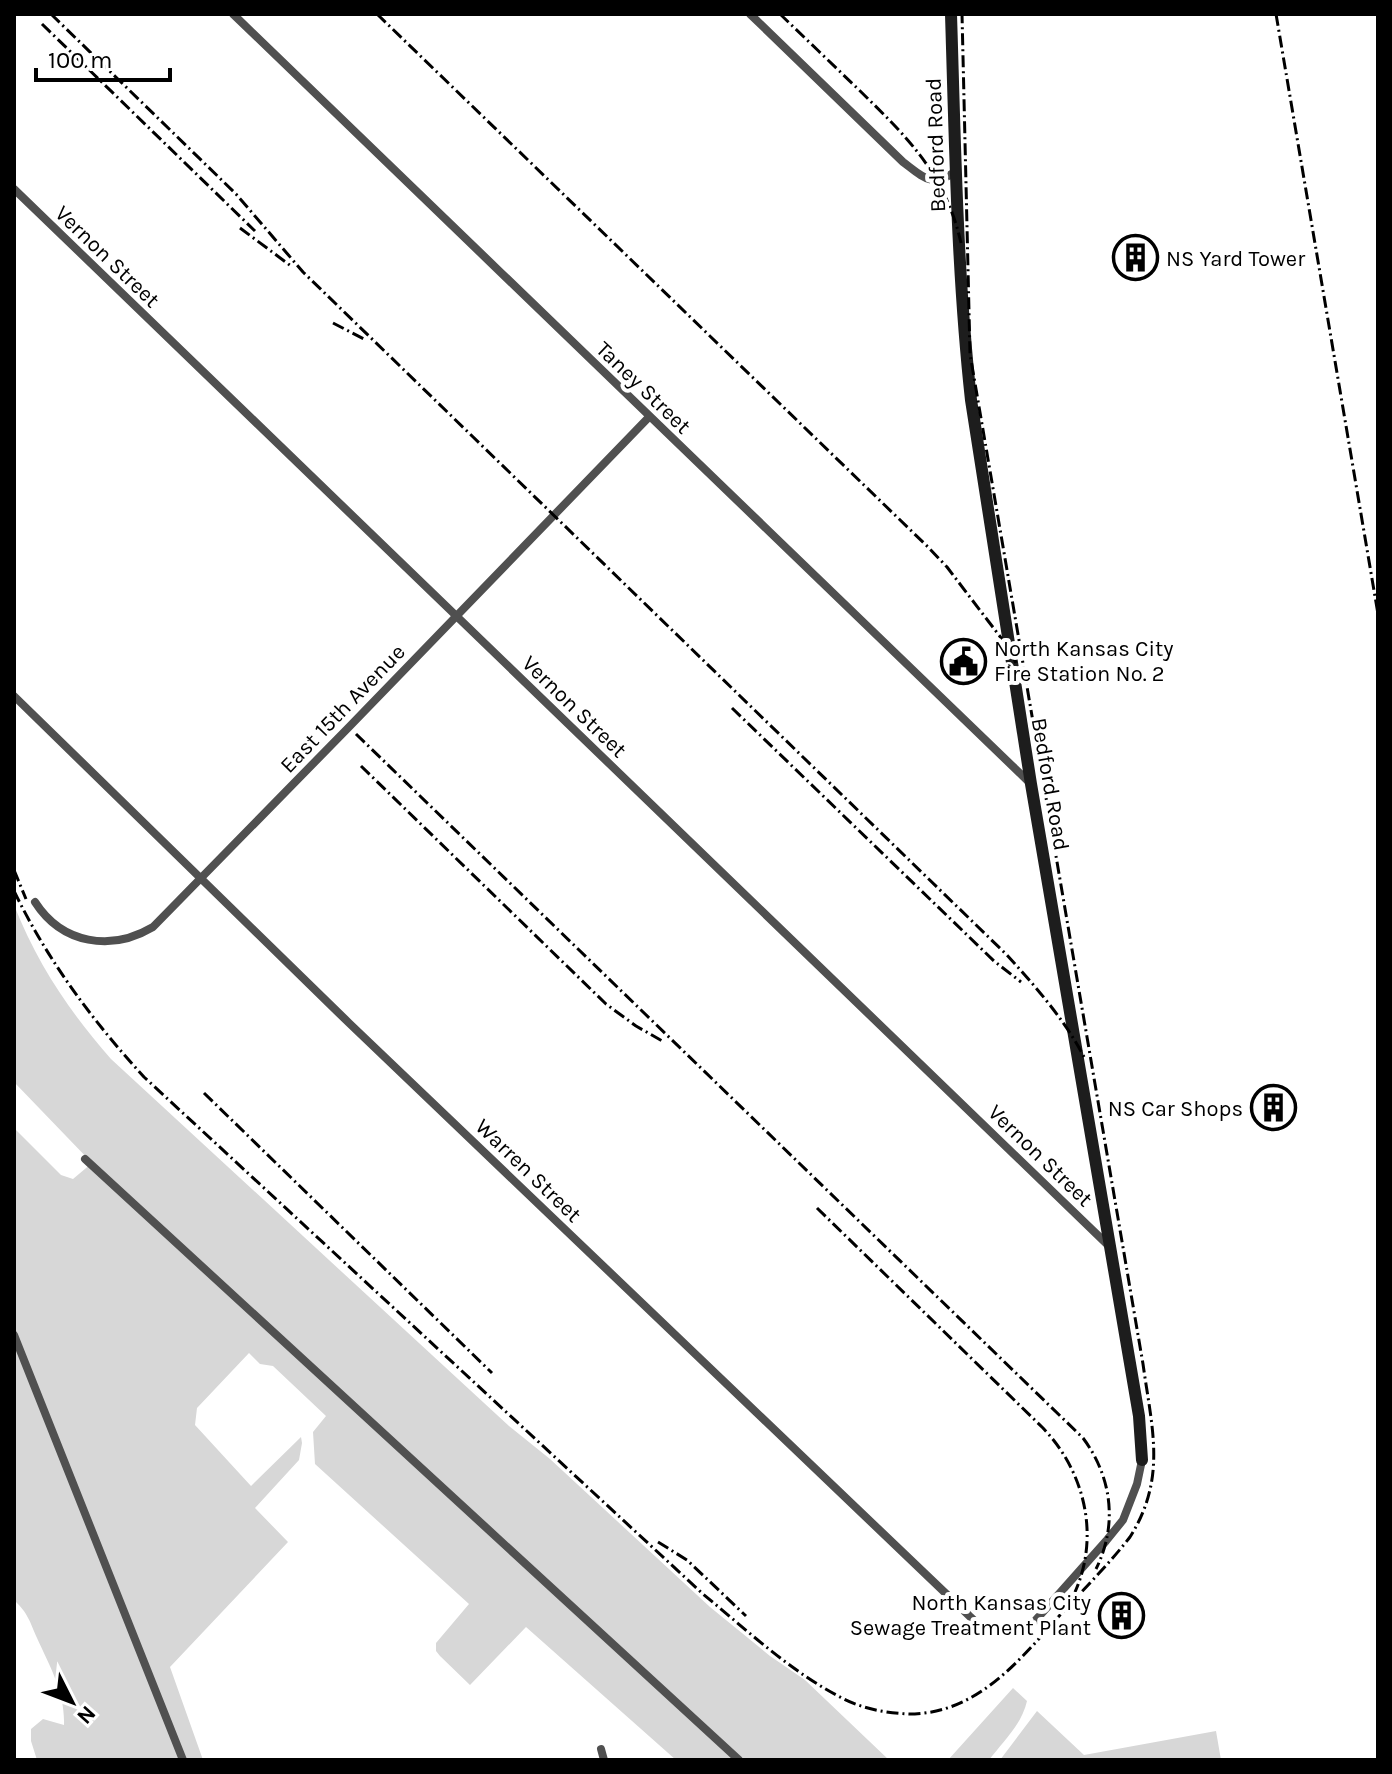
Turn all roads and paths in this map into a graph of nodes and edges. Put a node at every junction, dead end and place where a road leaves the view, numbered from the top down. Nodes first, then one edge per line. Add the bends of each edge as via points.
1 (233, 14) edge
2 (750, 14) edge
3 (951, 14) edge
4 (956, 171) junction
5 (14, 189) edge
6 (649, 417) junction
7 (455, 616) junction
8 (14, 696) edge
9 (1031, 784) junction
10 (201, 878) junction
11 (35, 902) dead end
12 (85, 1159) dead end
13 (1111, 1247) junction
14 (14, 1335) edge
15 (1142, 1460) joint
16 (601, 1749) dead end
17 (183, 1760) edge
18 (604, 1760) edge
19 (739, 1760) edge

1 - 6 street, Taney Street
2 - 4 street via 919,175 941,181
3 - 4 street, Bedford Road
4 - 9 street, Bedford Road via 971,400
5 - 7 street, Vernon Street
6 - 7 street, East 15th Avenue
6 - 9 street, Taney Street
7 - 10 street, East 15th Avenue
7 - 13 street, Vernon Street
8 - 10 street, Warren Street
9 - 13 street, Bedford Road
10 - 11 street, East 15th Avenue via 153,927 121,940 80,937 57,926
10 - 15 street, Warren Street via 983,1629 1008,1632 1034,1622 1123,1520
12 - 19 street
13 - 15 street, Bedford Road
14 - 17 street
16 - 18 street

